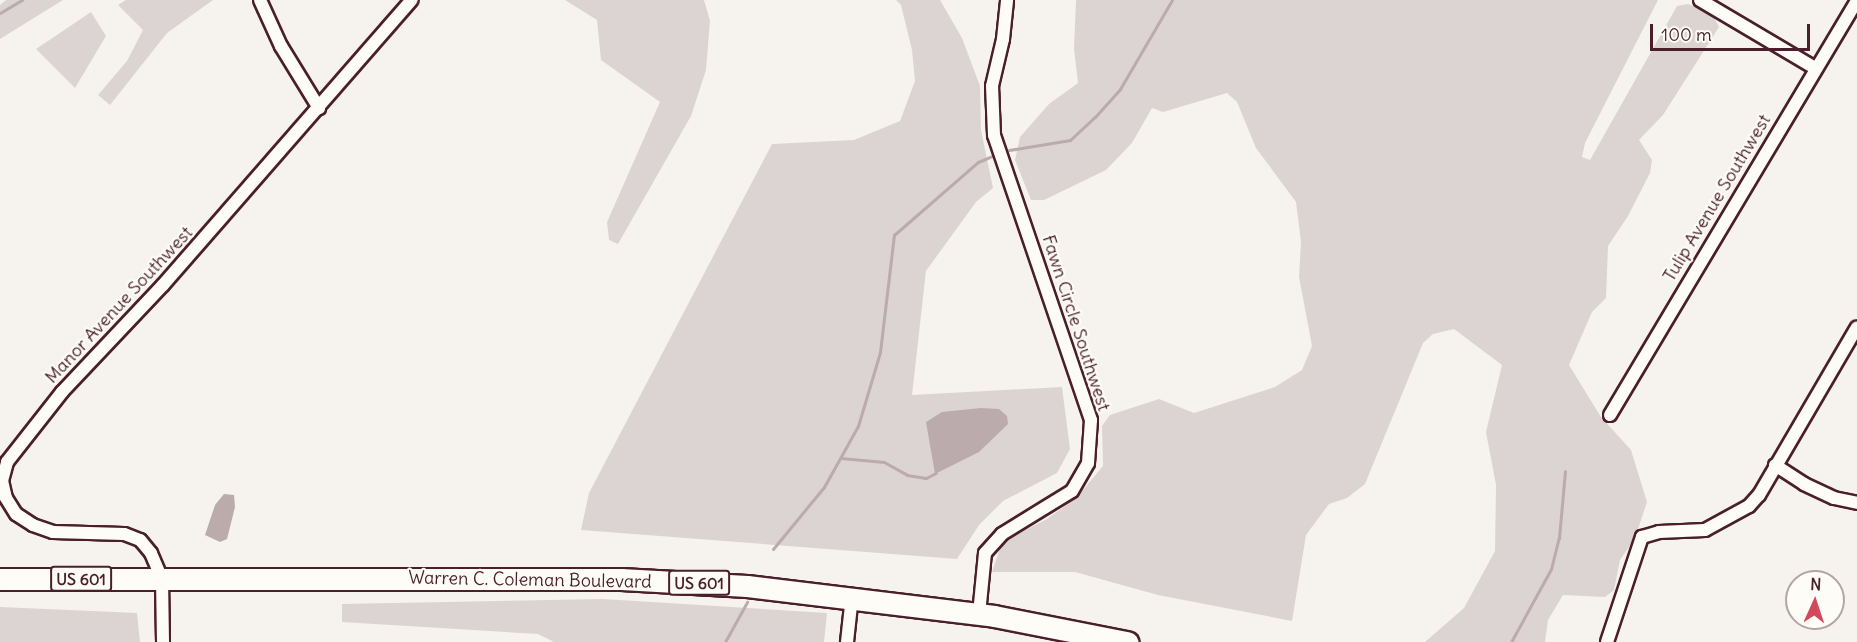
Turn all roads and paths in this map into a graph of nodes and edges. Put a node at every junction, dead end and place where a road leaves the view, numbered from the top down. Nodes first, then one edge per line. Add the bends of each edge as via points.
1 (260, 0) edge
2 (412, 0) edge
3 (1006, 0) edge
4 (1700, 0) edge
5 (1857, 1) edge
6 (1815, 68) junction
7 (319, 108) junction
8 (1857, 327) edge
9 (1610, 415) dead end
10 (1775, 465) junction
11 (1857, 503) edge
12 (0, 579) edge
13 (162, 579) junction
14 (852, 596) junction
15 (979, 614) junction
16 (163, 642) edge
17 (847, 642) edge
18 (1127, 642) edge
19 (1607, 642) edge

1 - 7 street via 281,46
2 - 7 street, Manor Avenue Southwest
3 - 15 street, Fawn Circle Southwest via 1003,39 992,86 994,135 1091,420 1088,464 1072,491 1002,534 986,553
4 - 6 street
5 - 6 street, Tulip Avenue Southwest
6 - 9 street, Tulip Avenue Southwest
7 - 13 street, Manor Avenue Southwest via 36,423 14,450 3,473 3,491 10,505 33,525 53,532 133,536 151,553
8 - 10 street
10 - 11 street via 1834,498
10 - 19 street via 1749,506 1717,526 1642,537
12 - 13 highway, Warren C. Coleman Boulevard / US 601
13 - 14 highway, Warren C. Coleman Boulevard / US 601 via 621,579
13 - 16 street
14 - 15 highway, Warren C. Coleman Boulevard / US 601
14 - 17 street
15 - 18 highway, Warren C. Coleman Boulevard / US 601

